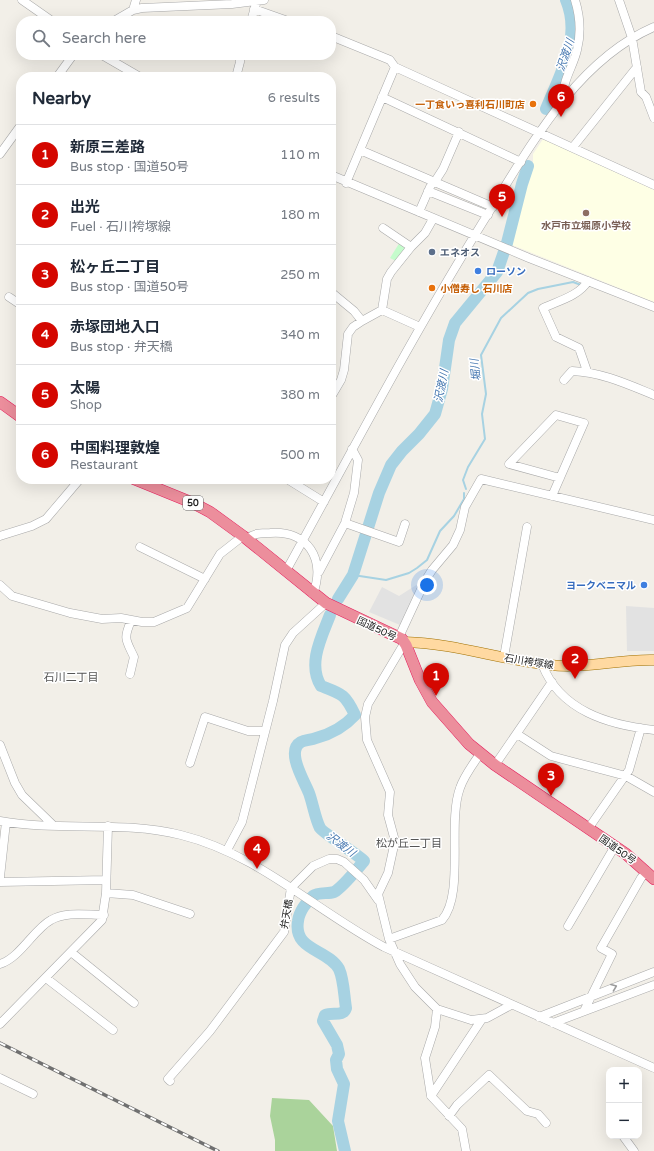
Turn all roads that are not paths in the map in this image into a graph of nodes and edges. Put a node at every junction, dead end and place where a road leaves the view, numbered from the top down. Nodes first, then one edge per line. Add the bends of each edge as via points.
1 (136, 0) edge
2 (575, 0) edge
3 (620, 0) edge
4 (24, 1) edge
5 (208, 3) edge
6 (258, 4) edge
7 (133, 10) junction
8 (45, 16) edge
9 (123, 16) edge
10 (252, 16) edge
11 (279, 16) edge
12 (654, 27) edge
13 (336, 38) edge
14 (632, 38) junction
15 (69, 60) edge
16 (111, 60) edge
17 (240, 60) edge
18 (394, 67) junction
19 (637, 67) junction
20 (61, 72) edge
21 (131, 72) edge
22 (237, 72) edge
23 (382, 97) junction
24 (564, 101) junction
25 (654, 118) edge
26 (16, 132) edge
27 (459, 132) junction
28 (540, 133) junction
29 (573, 147) junction
30 (360, 150) junction
31 (0, 154) edge
32 (521, 162) junction
33 (336, 178) edge
34 (346, 183) junction
35 (433, 183) junction
36 (654, 185) edge
37 (428, 191) junction
38 (493, 207) junction
39 (419, 212) junction
40 (488, 215) junction
41 (433, 219) junction
42 (383, 228) dead end
43 (475, 235) junction
44 (411, 247) junction
45 (588, 281) junction
46 (336, 296) edge
47 (9, 297) dead end
48 (16, 302) edge
49 (654, 307) edge
50 (382, 310) junction
51 (362, 321) junction
52 (420, 327) junction
53 (587, 371) junction
54 (564, 380) dead end
55 (336, 388) edge
56 (654, 395) edge
57 (0, 402) edge
58 (16, 413) edge
59 (352, 449) junction
60 (560, 478) junction
61 (336, 479) edge
62 (76, 484) edge
63 (149, 484) edge
64 (295, 484) edge
65 (330, 484) edge
66 (334, 484) edge
67 (332, 487) junction
68 (552, 496) junction
69 (324, 502) junction
70 (654, 520) edge
71 (345, 523) junction
72 (405, 524) dead end
73 (527, 527) dead end
74 (0, 536) edge
75 (245, 537) junction
76 (303, 540) junction
77 (140, 547) dead end
78 (286, 571) junction
79 (319, 572) junction
80 (205, 579) junction
81 (0, 585) edge
82 (313, 594) junction
83 (326, 603) junction
84 (131, 621) junction
85 (402, 640) junction
86 (504, 657) junction
87 (654, 660) edge
88 (542, 664) junction
89 (130, 674) dead end
90 (552, 682) junction
91 (641, 728) junction
92 (654, 730) edge
93 (264, 731) junction
94 (517, 734) junction
95 (0, 745) edge
96 (480, 754) junction
97 (190, 763) dead end
98 (495, 765) junction
99 (626, 776) junction
100 (654, 792) edge
101 (3, 822) edge
102 (53, 825) junction
103 (108, 826) junction
104 (588, 829) junction
105 (615, 846) junction
106 (227, 850) junction
107 (651, 875) edge
108 (0, 877) edge
109 (106, 880) junction
110 (0, 882) edge
111 (291, 888) junction
112 (106, 893) junction
113 (378, 900) junction
114 (190, 914) dead end
115 (104, 915) junction
116 (568, 926) dead end
117 (389, 940) junction
118 (71, 952) junction
119 (393, 952) junction
120 (0, 964) edge
121 (654, 972) edge
122 (46, 978) junction
123 (654, 985) edge
124 (591, 996) junction
125 (134, 1003) dead end
126 (511, 1004) junction
127 (437, 1009) junction
128 (584, 1011) dead end
129 (539, 1017) junction
130 (482, 1019) junction
131 (554, 1023) junction
132 (0, 1024) edge
133 (113, 1030) dead end
134 (654, 1068) edge
135 (0, 1078) edge
136 (170, 1081) dead end
137 (33, 1094) dead end
138 (431, 1096) junction
139 (449, 1116) junction
140 (546, 1123) dead end
141 (625, 1139) edge
142 (466, 1151) edge
143 (634, 1151) edge

1 - 7 street
2 - 24 street via 580,27 577,50 563,87
3 - 14 street
4 - 8 street
5 - 6 street
5 - 7 street
6 - 10 street
6 - 11 street
7 - 9 street
12 - 14 street
13 - 18 street via 390,60
14 - 19 street
14 - 24 street via 595,67
15 - 20 street
16 - 21 street
17 - 22 street
18 - 23 street
18 - 28 street
19 - 25 street via 641,92 646,97
19 - 29 street
23 - 27 street
23 - 30 street
24 - 28 street
26 - 31 street
27 - 32 street
27 - 35 street via 443,168
28 - 29 street
28 - 32 street
29 - 36 street
30 - 34 street
30 - 35 street
32 - 38 street
33 - 34 street
34 - 39 street
35 - 37 street
35 - 38 street
37 - 39 street
37 - 40 street
38 - 40 street
39 - 41 street
40 - 43 street
41 - 43 street
41 - 44 street via 426,233
42 - 44 street
43 - 45 street
43 - 52 street
44 - 50 street via 391,272
45 - 49 street
45 - 53 street via 576,294 543,308 556,338 579,348
46 - 51 street
47 - 48 street
50 - 51 street
50 - 52 street
51 - 55 street via 348,334 344,370
52 - 59 street
53 - 54 street via 572,371
53 - 56 street
57 - 58 highway
59 - 61 street
59 - 71 street via 358,460 354,493
60 - 60 street via 584,423 556,415 509,464
60 - 68 street
62 - 74 street via 46,519
63 - 75 highway, 国道50号 / 50 via 199,506
64 - 69 street
65 - 67 street
66 - 67 street
67 - 69 street
68 - 70 street
68 - 85 street via 481,479 465,507 460,530 453,545 425,580
69 - 76 street
71 - 72 street via 399,542
71 - 79 street
73 - 86 street
75 - 76 street via 278,532 294,535
75 - 78 highway, 国道50号 / 50
75 - 80 street via 220,554
76 - 78 street
76 - 79 street via 316,561
77 - 80 street
78 - 82 highway, 国道50号 / 50
79 - 82 street
80 - 84 street via 187,608 154,622
81 - 84 street via 12,596 42,606 102,619 120,618
82 - 83 highway, 国道50号 / 50
83 - 85 highway, 国道50号 / 50
83 - 93 street via 288,638
84 - 89 street via 125,634 134,657
85 - 86 main road, 石川袴塚線
85 - 96 highway, 国道50号 via 432,702
85 - 113 street via 368,704 365,716 367,740 390,792 388,816 395,841 388,873 378,894
86 - 88 main road, 石川袴塚線
87 - 88 main road, 石川袴塚線 via 571,667
88 - 90 street
90 - 91 street via 561,694 587,713
90 - 94 street
91 - 92 street
91 - 99 street via 630,770
93 - 97 street via 248,731 204,718
93 - 106 street via 242,822
94 - 98 street
94 - 99 street via 551,756
95 - 102 street via 22,795
96 - 98 highway, 国道50号
96 - 117 street via 460,787 454,822 455,865 452,895 447,914 442,920
98 - 104 highway, 国道50号
99 - 100 street
99 - 104 street
101 - 102 street
101 - 108 street
102 - 103 street
103 - 106 street via 169,832
103 - 109 street
104 - 105 highway, 国道50号
105 - 107 highway, 国道50号
105 - 116 street
106 - 111 street via 252,862
107 - 124 street via 641,878 601,948 612,954
109 - 110 street
109 - 112 street
111 - 113 street, 弁天橋 via 313,866 322,861 337,859 351,867 364,880
111 - 119 street
111 - 136 street, 弁天橋 via 284,932 210,1031 168,1079
112 - 114 street via 133,895
112 - 115 street
113 - 117 street
115 - 118 street via 98,925
115 - 120 street via 65,915 51,920
117 - 119 street
118 - 122 street
118 - 125 street
119 - 126 street
119 - 127 street via 415,987
124 -> 121 street
122 - 132 street
122 - 133 street
123 - 131 street
124 - 128 street
124 - 129 street
126 - 129 street
126 - 130 street
127 - 130 street via 471,1020
127 - 138 street via 435,1027 425,1058
129 - 131 street
130 - 138 street
131 - 134 street
135 - 137 street
138 - 139 street
139 - 140 street via 489,1075 527,1111 538,1114
139 - 142 street via 462,1129
141 - 143 street

